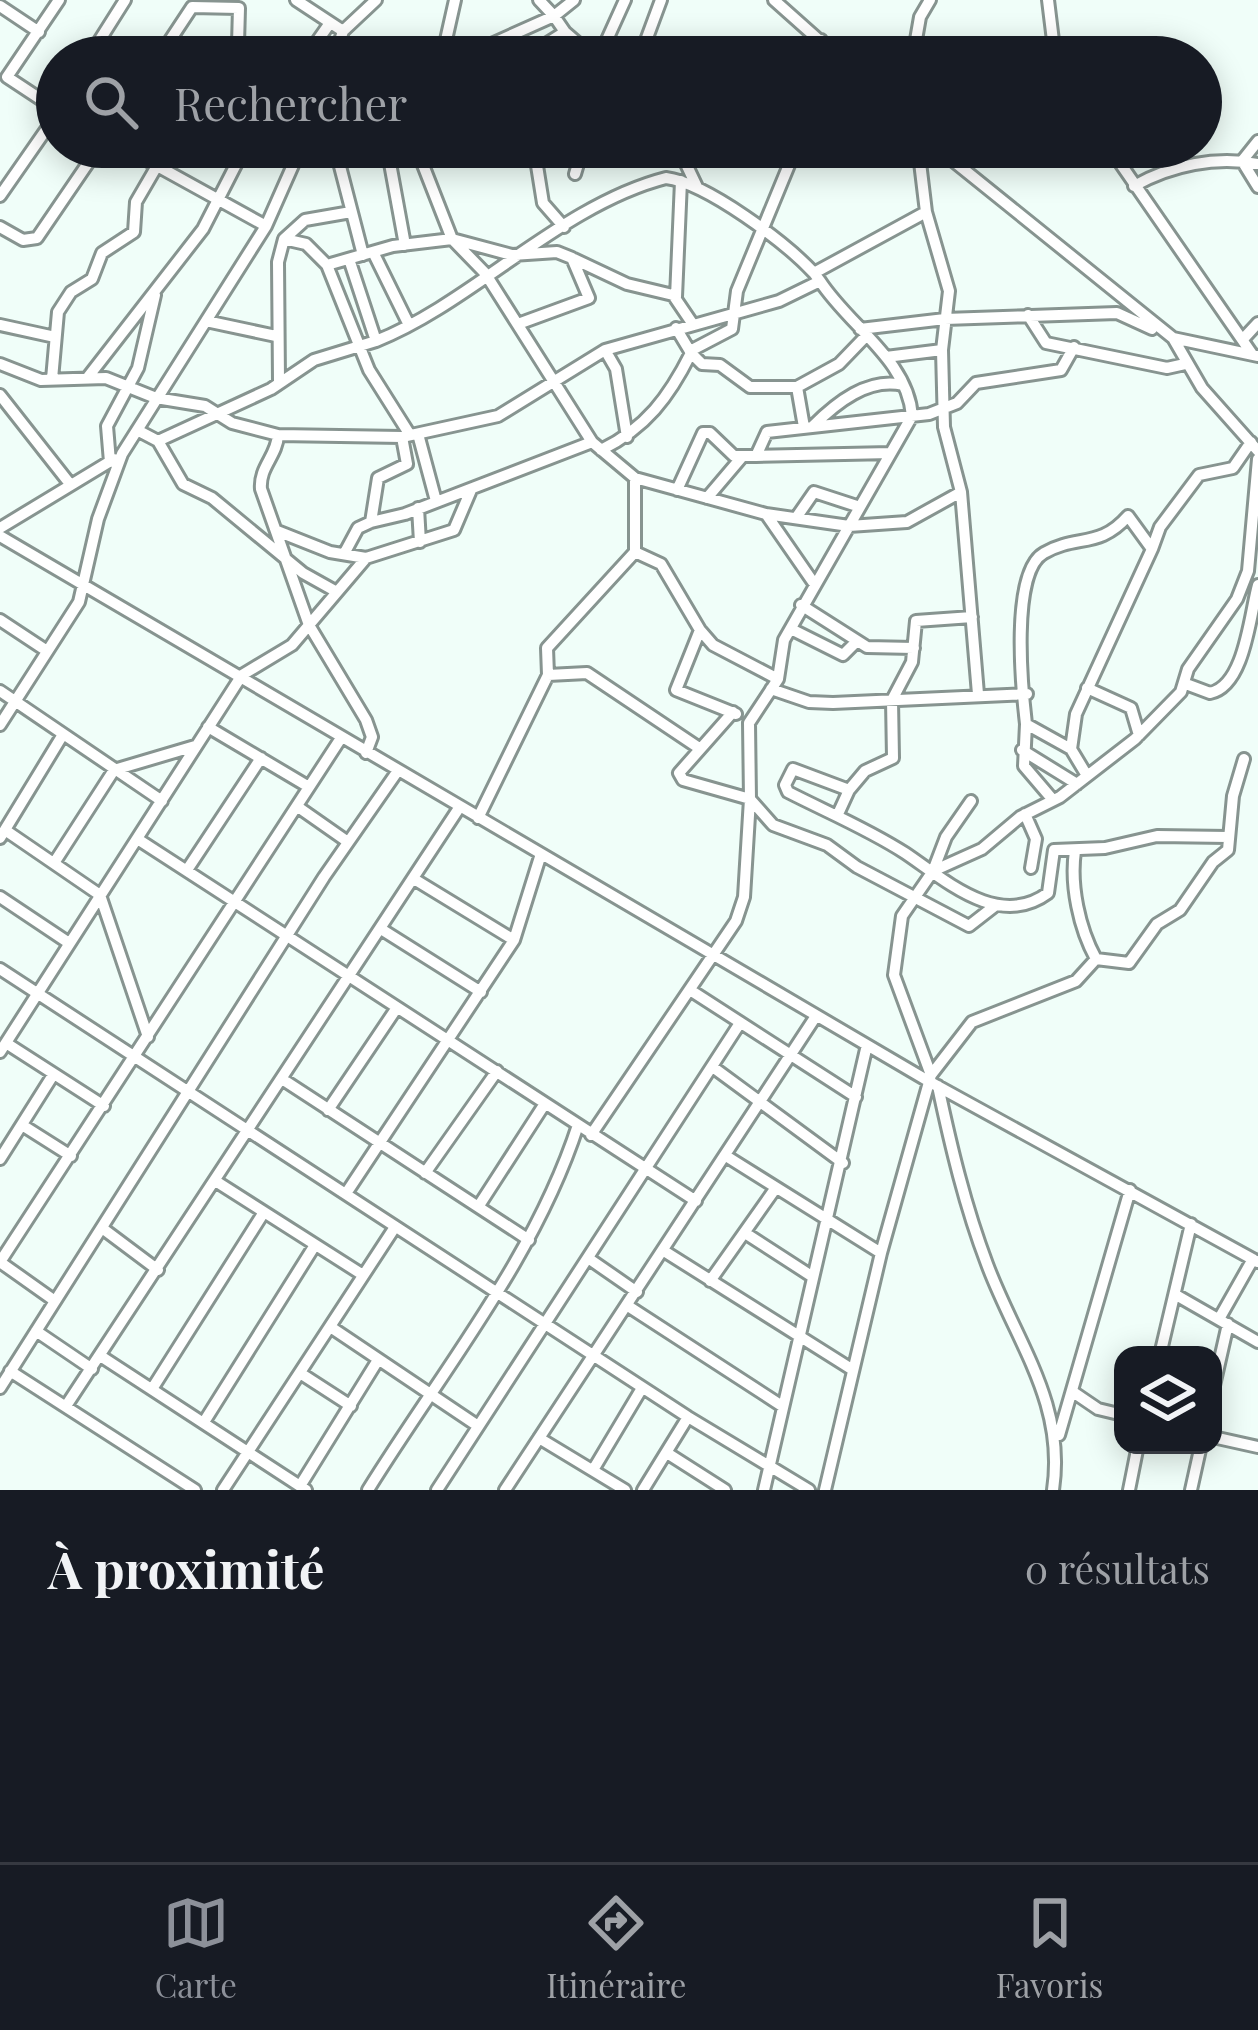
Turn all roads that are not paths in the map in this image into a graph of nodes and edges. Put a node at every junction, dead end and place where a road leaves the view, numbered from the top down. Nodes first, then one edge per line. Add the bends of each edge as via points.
1 (59, 0) edge
2 (125, 0) edge
3 (296, 0) edge
4 (376, 0) edge
5 (454, 0) edge
6 (539, 0) edge
7 (574, 0) edge
8 (625, 0) edge
9 (661, 0) edge
10 (774, 0) edge
11 (930, 0) edge
12 (1048, 0) edge
13 (187, 4) edge
14 (0, 7) edge
15 (554, 16) junction
16 (330, 23) junction
17 (343, 31) junction
18 (39, 32) junction
19 (565, 32) junction
20 (36, 36) edge
21 (36, 36) edge
22 (102, 36) edge
23 (170, 36) edge
24 (238, 36) edge
25 (321, 36) edge
26 (342, 36) edge
27 (447, 36) edge
28 (518, 36) edge
29 (558, 36) edge
30 (570, 36) edge
31 (607, 36) edge
32 (651, 36) edge
33 (816, 36) edge
34 (917, 36) edge
35 (1052, 36) edge
36 (4, 82) edge
37 (36, 100) edge
38 (1258, 141) edge
39 (36, 143) edge
40 (1242, 161) junction
41 (1222, 163) edge
42 (1258, 164) edge
43 (85, 168) edge
44 (154, 168) joint
45 (236, 168) edge
46 (292, 168) edge
47 (339, 168) edge
48 (391, 168) edge
49 (424, 168) edge
50 (537, 168) edge
51 (577, 168) edge
52 (690, 168) edge
53 (791, 168) edge
54 (921, 168) edge
55 (969, 168) edge
56 (1122, 168) edge
57 (1180, 168) edge
58 (575, 174) dead end
59 (681, 181) junction
60 (1134, 186) junction
61 (1258, 187) edge
62 (698, 188) junction
63 (0, 196) edge
64 (220, 203) junction
65 (351, 212) junction
66 (926, 212) junction
67 (266, 226) junction
68 (0, 227) edge
69 (564, 227) junction
70 (761, 232) junction
71 (452, 238) junction
72 (284, 239) junction
73 (406, 245) junction
74 (368, 254) junction
75 (512, 255) junction
76 (247, 257) junction
77 (572, 258) junction
78 (349, 259) junction
79 (278, 262) junction
80 (327, 265) junction
81 (485, 273) junction
82 (817, 277) junction
83 (158, 286) junction
84 (676, 298) junction
85 (730, 315) junction
86 (1028, 315) junction
87 (945, 319) junction
88 (206, 321) junction
89 (692, 323) junction
90 (1258, 323) edge
91 (518, 324) junction
92 (0, 325) edge
93 (410, 325) junction
94 (676, 328) junction
95 (863, 332) junction
96 (276, 336) junction
97 (1171, 336) junction
98 (55, 337) junction
99 (1244, 338) junction
100 (376, 341) junction
101 (1074, 347) junction
102 (359, 349) junction
103 (605, 350) junction
104 (942, 350) junction
105 (690, 352) junction
106 (1255, 355) edge
107 (886, 357) junction
108 (0, 364) edge
109 (1185, 364) junction
110 (88, 377) junction
111 (52, 379) junction
112 (279, 381) junction
113 (553, 385) junction
114 (903, 385) junction
115 (126, 386) junction
116 (796, 388) junction
117 (0, 395) edge
118 (156, 398) junction
119 (945, 410) junction
120 (218, 414) junction
121 (912, 416) junction
122 (808, 427) junction
123 (137, 430) junction
124 (278, 435) junction
125 (410, 435) junction
126 (627, 437) junction
127 (158, 441) junction
128 (597, 446) junction
129 (1256, 451) edge
130 (891, 453) junction
131 (122, 454) junction
132 (756, 456) junction
133 (740, 458) junction
134 (110, 462) junction
135 (635, 478) junction
136 (70, 484) junction
137 (471, 490) junction
138 (677, 490) junction
139 (961, 492) junction
140 (707, 498) junction
141 (436, 501) junction
142 (860, 507) junction
143 (418, 508) junction
144 (766, 514) junction
145 (796, 518) junction
146 (371, 522) junction
147 (849, 526) junction
148 (277, 531) junction
149 (0, 532) edge
150 (420, 542) junction
151 (1152, 549) junction
152 (635, 552) junction
153 (344, 554) junction
154 (286, 557) junction
155 (366, 558) junction
156 (1254, 578) edge
157 (813, 582) junction
158 (83, 587) junction
159 (338, 592) junction
160 (801, 605) junction
161 (972, 617) junction
162 (0, 620) edge
163 (309, 625) junction
164 (791, 629) junction
165 (700, 630) junction
166 (857, 641) junction
167 (914, 648) junction
168 (47, 651) junction
169 (242, 675) junction
170 (548, 675) junction
171 (774, 684) junction
172 (1186, 684) junction
173 (1087, 688) junction
174 (0, 691) edge
175 (978, 694) junction
176 (1027, 694) junction
177 (16, 700) junction
178 (892, 700) junction
179 (733, 712) junction
180 (749, 723) junction
181 (1026, 724) junction
182 (0, 725) edge
183 (208, 727) junction
184 (1138, 735) junction
185 (62, 736) junction
186 (341, 737) junction
187 (196, 746) junction
188 (699, 748) junction
189 (1071, 749) junction
190 (1022, 750) junction
191 (366, 753) junction
192 (261, 758) junction
193 (1244, 759) dead end
194 (114, 770) junction
195 (397, 772) junction
196 (1081, 779) junction
197 (309, 787) junction
198 (849, 790) junction
199 (749, 799) junction
200 (1053, 800) junction
201 (162, 801) junction
202 (970, 801) dead end
203 (298, 807) junction
204 (459, 808) junction
205 (838, 814) junction
206 (1025, 814) junction
207 (478, 818) junction
208 (2, 834) edge
209 (1228, 837) junction
210 (139, 840) junction
211 (348, 842) junction
212 (1075, 851) junction
213 (540, 857) junction
214 (54, 863) junction
215 (1031, 868) dead end
216 (187, 870) junction
217 (932, 872) junction
218 (414, 878) junction
219 (100, 895) junction
220 (917, 895) junction
221 (0, 897) edge
222 (236, 902) junction
223 (995, 904) junction
224 (381, 929) junction
225 (288, 934) junction
226 (514, 940) junction
227 (69, 943) junction
228 (712, 955) junction
229 (1096, 959) junction
230 (0, 969) edge
231 (348, 978) junction
232 (690, 990) junction
233 (481, 992) junction
234 (38, 994) junction
235 (395, 1009) junction
236 (816, 1016) junction
237 (740, 1024) junction
238 (148, 1037) junction
239 (446, 1042) junction
240 (867, 1045) junction
241 (3, 1048) edge
242 (791, 1057) junction
243 (136, 1058) junction
244 (714, 1068) junction
245 (497, 1071) junction
246 (53, 1075) junction
247 (282, 1079) junction
248 (933, 1081) junction
249 (190, 1091) junction
250 (856, 1097) junction
251 (762, 1102) junction
252 (544, 1105) junction
253 (104, 1106) junction
254 (328, 1110) junction
255 (22, 1125) junction
256 (578, 1126) junction
257 (249, 1131) junction
258 (591, 1135) junction
259 (378, 1143) junction
260 (71, 1156) junction
261 (726, 1156) junction
262 (0, 1159) edge
263 (843, 1162) junction
264 (646, 1171) junction
265 (425, 1173) junction
266 (217, 1182) junction
267 (776, 1189) junction
268 (1130, 1190) junction
269 (347, 1192) junction
270 (696, 1201) junction
271 (480, 1204) junction
272 (264, 1212) junction
273 (828, 1219) junction
274 (1190, 1224) junction
275 (395, 1227) junction
276 (102, 1228) junction
277 (745, 1233) junction
278 (529, 1240) junction
279 (315, 1245) junction
280 (664, 1251) junction
281 (881, 1253) junction
282 (587, 1258) junction
283 (1256, 1261) edge
284 (0, 1262) edge
285 (158, 1270) junction
286 (363, 1275) junction
287 (814, 1277) junction
288 (710, 1281) junction
289 (494, 1292) junction
290 (637, 1292) junction
291 (1176, 1295) junction
292 (55, 1301) junction
293 (628, 1306) junction
294 (1223, 1322) junction
295 (544, 1324) junction
296 (332, 1328) junction
297 (36, 1330) junction
298 (799, 1335) junction
299 (1258, 1342) edge
300 (1162, 1346) edge
301 (1219, 1346) edge
302 (594, 1356) junction
303 (101, 1357) junction
304 (378, 1360) junction
305 (92, 1370) junction
306 (853, 1370) junction
307 (10, 1371) junction
308 (299, 1372) junction
309 (0, 1388) edge
310 (642, 1388) junction
311 (152, 1389) junction
312 (1073, 1392) junction
313 (427, 1394) junction
314 (66, 1406) junction
315 (351, 1406) junction
316 (782, 1406) junction
317 (1114, 1413) edge
318 (688, 1417) junction
319 (203, 1422) junction
320 (478, 1426) junction
321 (539, 1438) junction
322 (1222, 1439) edge
323 (1057, 1444) junction
324 (1258, 1447) edge
325 (247, 1453) junction
326 (668, 1453) junction
327 (1136, 1454) edge
328 (1199, 1454) edge
329 (769, 1469) junction
330 (593, 1470) junction
331 (303, 1488) edge
332 (510, 1488) edge
333 (195, 1490) edge
334 (223, 1490) edge
335 (368, 1490) edge
336 (437, 1490) edge
337 (625, 1490) edge
338 (643, 1490) edge
339 (725, 1490) edge
340 (764, 1490) edge
341 (809, 1490) edge
342 (825, 1490) edge
343 (1054, 1490) edge
344 (1129, 1490) edge
345 (1192, 1490) edge

1 - 18 street
2 - 22 street
3 - 16 street
4 - 17 street
5 - 27 street
6 - 15 street
7 - 15 street
8 - 31 street
9 - 32 street
10 - 33 street
11 - 34 street
12 - 35 street
13 - 23 street
13 - 24 street via 239,8
14 - 18 street
15 - 19 street
15 - 28 street
16 - 17 street
16 - 25 street
17 - 26 street
18 - 20 street
19 - 29 street
19 - 30 street
21 - 36 street
36 - 37 street
38 - 40 street
39 - 63 street
40 - 41 street
40 - 42 street
40 - 61 street
43 - 68 street via 37,238
44 - 64 street
44 - 98 street via 136,202 134,232 101,253 92,279 71,292
45 - 64 street
46 - 67 street
47 - 65 street
48 - 73 street
49 - 71 street
50 - 69 street via 543,203
51 - 58 street
52 - 62 street
53 - 70 street
54 - 66 street
55 - 97 street
56 - 60 street
57 - 60 street
59 - 62 street
59 - 69 street via 654,181
59 - 84 street
60 - 99 street
62 - 70 street
64 - 67 street
64 - 83 street
65 - 72 street via 304,220
65 - 74 street
66 - 82 street
66 - 87 street via 949,291
67 - 76 street
69 - 75 street
70 - 82 street via 789,246
70 - 85 street
71 - 73 street
71 - 75 street
71 - 81 street
72 - 79 street
72 - 80 street via 306,244
73 - 74 street
74 - 78 street
74 - 93 street
75 - 77 street
75 - 81 street
76 - 79 street
76 - 88 street
77 - 84 street
77 - 91 street via 589,298
78 - 80 street
78 - 100 street
79 - 96 street
80 - 102 street
81 - 91 street
81 - 93 street
82 - 85 street
82 - 95 street
83 - 110 street
83 - 115 street
84 - 89 street
85 - 89 street
85 - 105 street via 730,332
86 - 87 street
86 - 97 street via 1124,313
86 - 101 street via 1046,344
87 - 95 street
87 - 104 street
88 - 96 street
88 - 118 street
89 - 94 street
90 - 99 street
91 - 113 street
92 - 98 street
93 - 100 street
94 - 103 street
94 - 105 street
95 - 107 street
95 - 116 street via 839,364
96 - 112 street
97 - 106 street
97 - 109 street
98 - 111 street
99 - 106 street
100 - 102 street
101 - 109 street via 1167,368
101 - 119 street via 1061,370 976,382
102 - 112 street via 314,360
102 - 125 street
103 - 113 street
103 - 126 street via 618,375
104 - 107 street
104 - 119 street
105 - 116 street via 745,386
105 - 126 street via 670,397
107 - 114 street
108 - 111 street
109 - 129 street
110 - 111 street
110 - 115 street
112 - 120 street
113 - 125 street via 498,416
113 - 128 street
114 - 121 street
114 - 122 street via 863,388
115 - 118 street
115 - 134 street via 107,426
116 - 122 street
117 - 136 street
118 - 120 street
118 - 123 street
119 - 121 street
119 - 139 street
120 - 124 street
120 - 127 street
121 - 122 street
121 - 130 street
122 - 132 street via 765,434
123 - 127 street
123 - 131 street
124 - 125 street
124 - 148 street via 260,480
125 - 141 street
125 - 146 street via 407,464 378,478
126 - 128 street
127 - 154 street via 178,480
128 - 135 street
128 - 137 street
129 - 151 street via 1233,468 1199,475
129 - 156 street
130 - 132 street
130 - 142 street
131 - 134 street
131 - 158 street
132 - 133 street
133 - 138 street via 703,433
133 - 140 street
134 - 136 street
135 - 138 street
135 - 152 street
136 - 149 street
137 - 141 street
137 - 150 street via 454,530
138 - 140 street
139 - 147 street via 908,522
139 - 161 street
140 - 144 street
141 - 143 street
142 - 145 street via 814,492
142 - 147 street
143 - 146 street
143 - 150 street
144 - 145 street
144 - 157 street
145 - 147 street
146 - 153 street
147 - 157 street
148 - 153 street
148 - 154 street
149 - 158 street
150 - 155 street
151 - 173 street
151 - 176 street via 1128,516 1101,540 1046,552 1031,565 1019,656
152 - 165 street via 662,564
152 - 170 street via 548,648
153 - 155 street
154 - 159 street
154 - 163 street
155 - 159 street
156 - 172 street via 1188,669
156 - 172 street via 1242,654 1225,686 1210,693
157 - 160 street
158 - 168 street via 68,626
158 - 169 street
159 - 163 street
160 - 164 street
160 - 166 street
161 - 167 street via 916,621
161 - 175 street
162 - 168 street
163 - 169 street
163 - 191 street via 366,720
164 - 166 street via 843,655
164 - 171 street
165 - 171 street
165 - 179 street via 676,690
166 - 167 street
167 - 178 street
168 - 177 street
169 - 183 street
169 - 186 street
170 - 188 street via 587,673
170 - 207 street
171 - 178 street via 809,702
171 - 180 street
172 - 184 street
173 - 184 street via 1131,708
173 - 189 street
174 - 177 street
175 - 176 street
175 - 178 street
176 - 181 street
177 - 182 street
177 - 185 street
178 - 198 street via 893,758
179 - 180 street
179 - 188 street
180 - 199 street
181 - 189 street
181 - 190 street
183 - 187 street
183 - 192 street
184 - 196 street
185 - 194 street
185 - 208 street
186 - 191 street
186 - 197 street
187 - 194 street
187 - 201 street
188 - 199 street via 679,777
189 - 196 street
190 - 196 street
190 - 200 street via 1033,781
191 - 195 street
192 - 197 street
192 - 216 street
193 - 209 street
194 - 201 street
194 - 214 street
195 - 204 street
195 - 211 street
196 - 200 street
197 - 203 street
198 - 205 street
198 - 205 street via 793,769 784,785
199 - 220 street via 773,826
199 - 228 street via 743,906
200 - 206 street
201 - 210 street
202 - 217 street
203 - 211 street
203 - 222 street
204 - 207 street
204 - 218 street
205 - 217 street
206 - 215 street via 1036,839
206 - 217 street via 982,849
207 - 213 street
208 - 214 street
209 - 212 street via 1141,838
209 - 229 street via 1228,850 1147,937 1137,959
210 - 216 street
210 - 219 street
211 - 225 street
212 - 223 street via 1053,851 1042,898
212 - 229 street via 1071,878
213 - 226 street
213 - 228 street
214 - 219 street
216 - 222 street
217 - 220 street
217 - 223 street
218 - 224 street
218 - 226 street
219 - 227 street
219 - 238 street
220 - 223 street via 969,926
220 - 248 street via 902,916 894,975
221 - 227 street
222 - 225 street
222 - 238 street
224 - 231 street
224 - 233 street
225 - 231 street
225 - 249 street
226 - 233 street
227 - 234 street
228 - 232 street
228 - 236 street
229 - 248 street via 1076,981 971,1022
230 - 234 street
231 - 235 street
231 - 247 street
232 - 237 street
232 - 258 street
233 - 239 street
234 - 241 street
234 - 243 street
235 - 239 street
235 - 254 street
236 - 240 street
236 - 242 street
237 - 242 street
237 - 244 street
238 - 243 street
239 - 245 street
239 - 259 street
240 - 248 street
240 - 250 street
241 - 246 street
242 - 250 street
242 - 251 street
243 - 249 street
243 - 253 street
244 - 251 street
244 - 264 street
245 - 252 street
245 - 265 street
246 - 253 street
246 - 255 street
247 - 254 street
247 - 257 street
248 - 268 street
248 - 281 street
248 - 323 street via 971,1222 1042,1384
249 - 257 street
249 - 276 street
250 - 263 street
251 - 261 street
251 - 263 street
252 - 256 street
252 - 271 street
253 - 260 street
254 - 259 street
255 - 260 street
255 - 262 street
256 - 258 street
256 - 278 street
257 - 266 street
257 - 269 street
258 - 264 street
259 - 265 street
259 - 269 street
260 - 284 street
261 - 267 street
261 - 270 street
263 - 273 street
264 - 270 street
264 - 282 street
265 - 271 street
266 - 272 street
266 - 285 street
267 - 273 street
267 - 277 street
268 - 274 street
268 - 312 street
269 - 275 street
270 - 280 street
271 - 278 street
272 - 279 street
272 - 311 street
273 - 281 street
273 - 287 street
274 - 283 street
274 - 291 street
275 - 286 street
275 - 289 street
276 - 285 street
276 - 292 street
277 - 287 street
277 - 288 street
278 - 289 street
279 - 286 street
279 - 319 street
280 - 288 street
280 - 290 street
281 - 306 street
282 - 290 street
282 - 295 street
283 - 294 street
284 - 292 street
285 - 303 street
286 - 296 street
287 - 298 street
288 - 298 street
289 - 295 street
289 - 313 street
290 - 293 street
291 - 294 street
291 - 300 street
292 - 297 street
293 - 302 street
293 - 316 street
294 - 299 street
294 - 301 street
295 - 302 street
295 - 320 street
296 - 304 street
296 - 308 street
297 - 305 street
297 - 307 street
298 - 306 street
298 - 316 street
302 - 310 street
302 - 321 street
303 - 305 street
303 - 311 street
304 - 313 street
304 - 315 street
305 - 314 street
306 - 342 street
307 - 309 street
307 - 314 street
308 - 315 street
308 - 325 street
310 - 318 street
310 - 330 street
311 - 319 street
312 - 317 street
312 - 323 street
313 - 320 street
313 - 335 street
314 - 333 street
315 - 331 street
316 - 329 street
318 - 326 street
318 - 329 street
319 - 325 street
320 - 336 street
321 - 330 street
321 - 332 street
322 - 324 street
323 - 343 street
325 - 331 street
325 - 334 street
326 - 338 street
326 - 339 street
327 - 344 street
328 - 345 street
329 - 340 street
329 - 341 street
330 - 337 street

